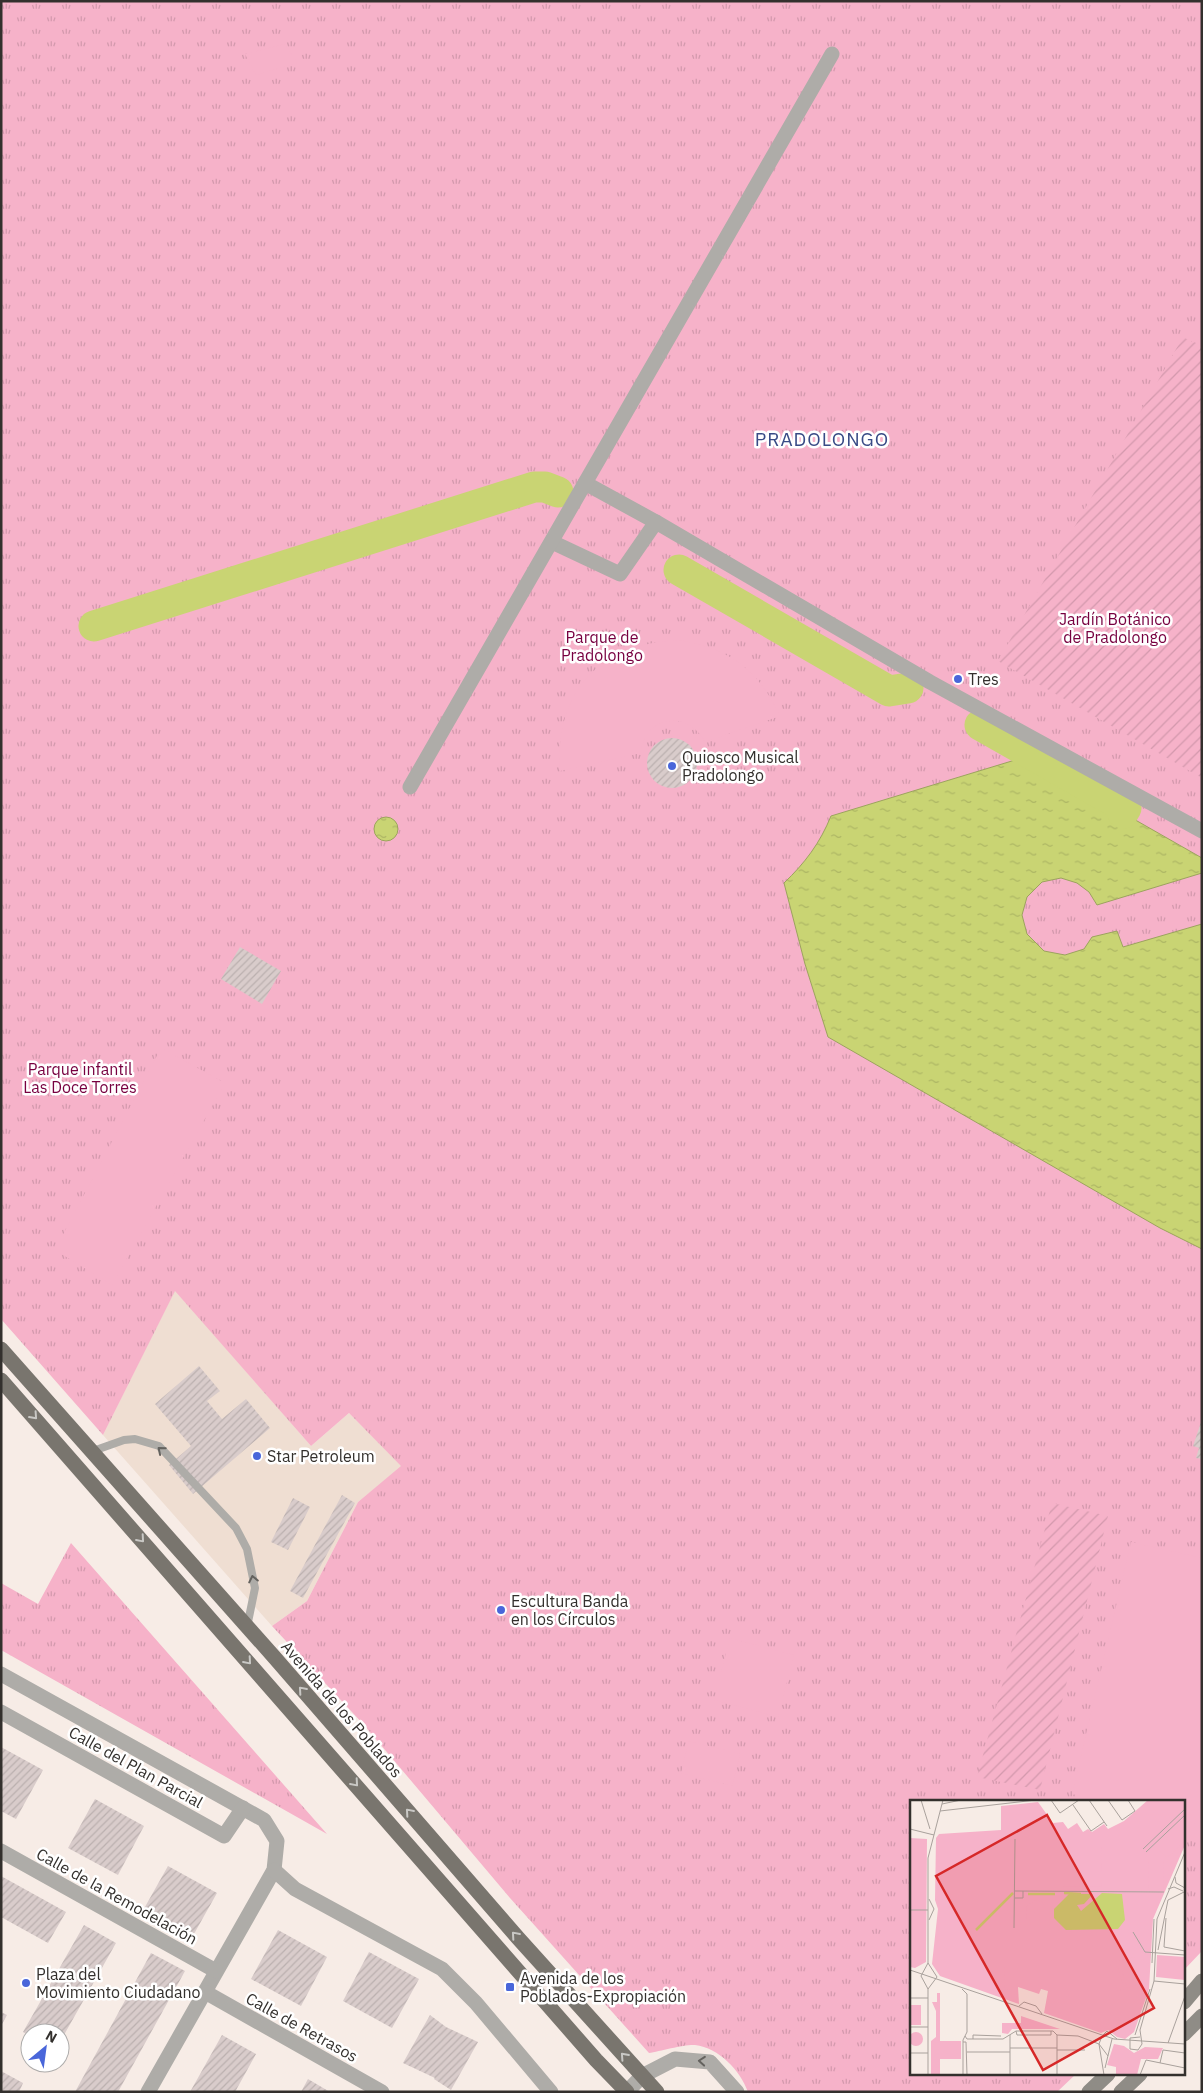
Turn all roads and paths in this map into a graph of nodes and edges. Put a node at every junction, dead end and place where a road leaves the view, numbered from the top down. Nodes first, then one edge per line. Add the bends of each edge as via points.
1 (832, 54) dead end
2 (585, 483) junction
3 (656, 522) junction
4 (552, 542) junction
5 (410, 787) dead end
6 (1202, 831) edge
7 (1, 1349) edge
8 (1, 1380) edge
9 (92, 1451) junction
10 (247, 1627) junction
11 (1, 1674) edge
12 (1, 1712) edge
13 (243, 1808) junction
14 (1, 1851) edge
15 (274, 1870) junction
16 (216, 1971) junction
17 (1202, 1981) edge
18 (204, 1992) junction
19 (1186, 2000) edge
20 (1202, 2016) edge
21 (1186, 2032) edge
22 (642, 2076) junction
23 (1106, 2076) edge
24 (1138, 2076) edge
25 (551, 2091) edge
26 (148, 2092) edge
27 (382, 2092) edge
28 (627, 2092) edge
29 (657, 2092) edge
30 (737, 2092) edge
31 (1089, 2092) edge
32 (1121, 2092) edge

1 - 2 street
2 - 3 street
2 - 4 street
3 - 4 street via 620,574
3 - 6 street via 930,682
4 - 5 street
7 - 9 main road, Avenida de los Poblados
8 -> 28 main road
9 - 10 main road, Avenida de los Poblados
10 -> 9 lane via 255,1588 246,1548 236,1528 158,1446 124,1440
22 -> 10 main road, Avenida de los Poblados
11 - 13 street, Calle del Plan Parcial
12 - 13 street, Calle del Plan Parcial via 224,1836
13 - 15 street, Calle del Plan Parcial via 264,1820 277,1841
14 - 16 street, Calle de la Remodelación
15 - 16 street
15 - 25 street via 294,1889 442,1969 476,2003
16 - 18 street
17 - 19 street
18 - 26 street
18 - 27 street, Calle de Retrasos
20 - 21 street
22 - 28 street
22 - 29 main road, Avenida de los Poblados
30 -> 22 street via 710,2062 675,2059
23 - 31 street
24 - 32 street

